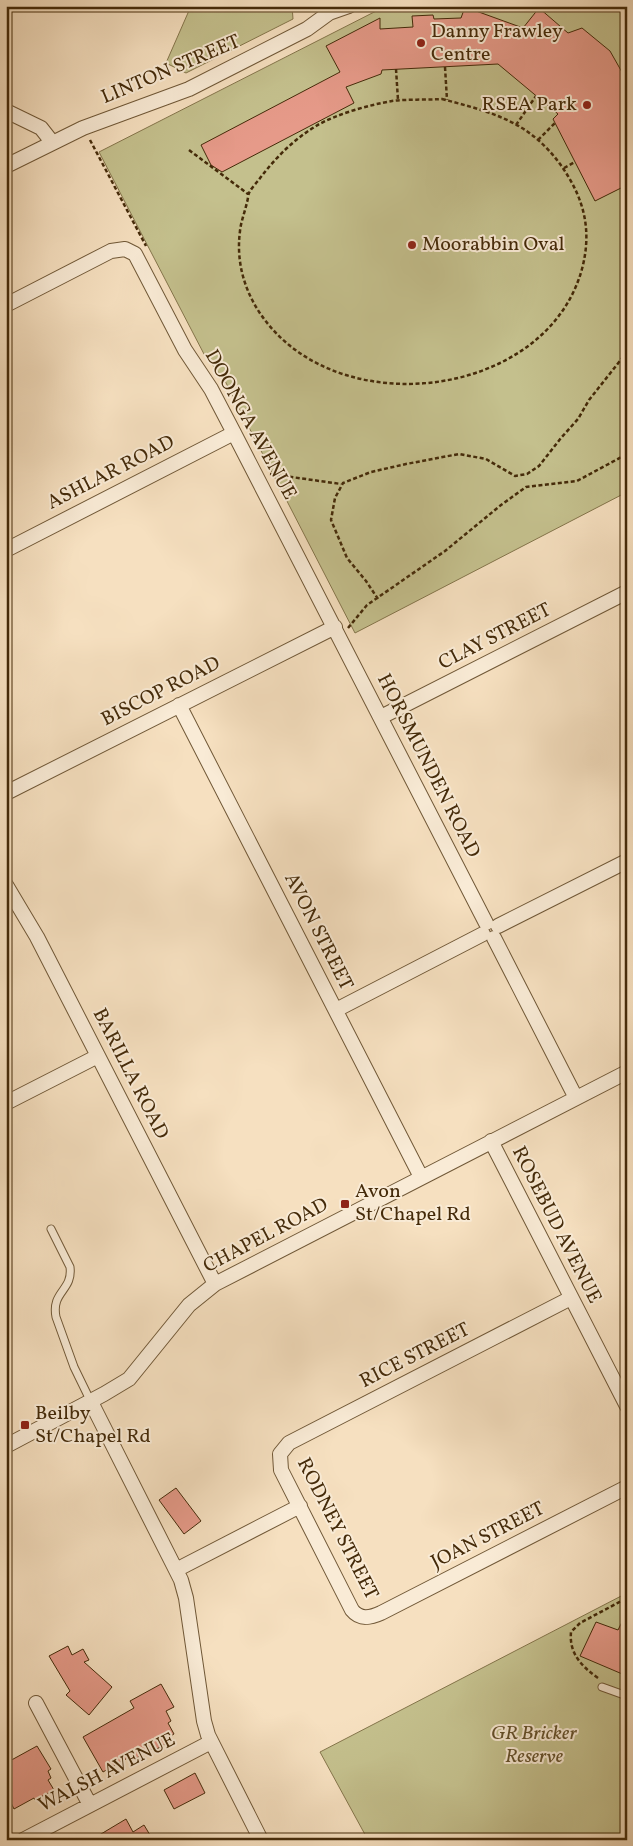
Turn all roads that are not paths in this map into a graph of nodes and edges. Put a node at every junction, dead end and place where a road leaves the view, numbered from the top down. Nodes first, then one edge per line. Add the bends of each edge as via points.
1 (349, 6) edge
2 (326, 10) edge
3 (6, 111) edge
4 (52, 142) junction
5 (6, 166) edge
6 (6, 305) edge
7 (234, 432) junction
8 (6, 550) edge
9 (627, 592) edge
10 (336, 630) junction
11 (179, 705) junction
12 (381, 718) junction
13 (6, 793) edge
14 (627, 861) edge
15 (6, 885) edge
16 (490, 930) junction
17 (336, 1010) junction
18 (98, 1056) junction
19 (627, 1072) edge
20 (576, 1098) junction
21 (6, 1103) edge
22 (492, 1141) junction
23 (421, 1177) junction
24 (51, 1229) dead end
25 (215, 1284) junction
26 (571, 1298) junction
27 (91, 1402) junction
28 (627, 1406) edge
29 (6, 1446) edge
30 (280, 1454) joint
31 (627, 1487) edge
32 (300, 1506) junction
33 (176, 1570) junction
34 (365, 1618) joint
35 (602, 1687) road end
36 (627, 1696) edge
37 (36, 1703) dead end
38 (211, 1742) junction
39 (90, 1805) junction
40 (23, 1840) edge
41 (261, 1840) edge

1 - 2 street, LINTON STREET
2 - 4 street, LINTON STREET via 308,29 189,89
3 - 4 street via 41,128
4 - 5 street, LINTON STREET
6 - 7 street, DOONGA AVENUE via 111,250 131,251
7 - 8 street, ASHLAR ROAD
7 - 10 street, DOONGA AVENUE
9 - 12 street, CLAY STREET
10 - 11 street, BISCOP ROAD
10 - 12 street, HORSMUNDEN ROAD
11 - 13 street, BISCOP ROAD
11 - 17 street, AVON STREET
12 - 16 street, HORSMUNDEN ROAD
14 - 16 street
15 - 18 street, BARILLA ROAD
16 - 17 street
16 - 20 street, HORSMUNDEN ROAD
17 - 23 street, AVON STREET
18 - 21 street
18 - 25 street, BARILLA ROAD
19 - 20 street, CHAPEL ROAD
20 - 22 street, CHAPEL ROAD
22 - 23 street, CHAPEL ROAD
22 - 26 street, ROSEBUD AVENUE
23 - 25 street, CHAPEL ROAD
24 - 27 lane via 71,1273 67,1286 55,1302 56,1317
25 - 27 street, CHAPEL ROAD via 189,1305 128,1378
26 - 28 street, ROSEBUD AVENUE
26 - 30 street, RICE STREET via 289,1443
27 - 29 street, CHAPEL ROAD
27 - 33 street
30 - 32 street, RODNEY STREET via 280,1470
31 - 34 street, JOAN STREET via 381,1614
32 - 33 street
32 - 34 street, RODNEY STREET via 352,1610
33 - 38 street via 186,1598 204,1721
35 - 36 lane
37 - 39 street
38 - 39 street, WALSH AVENUE
38 - 41 street
39 - 40 street, WALSH AVENUE

